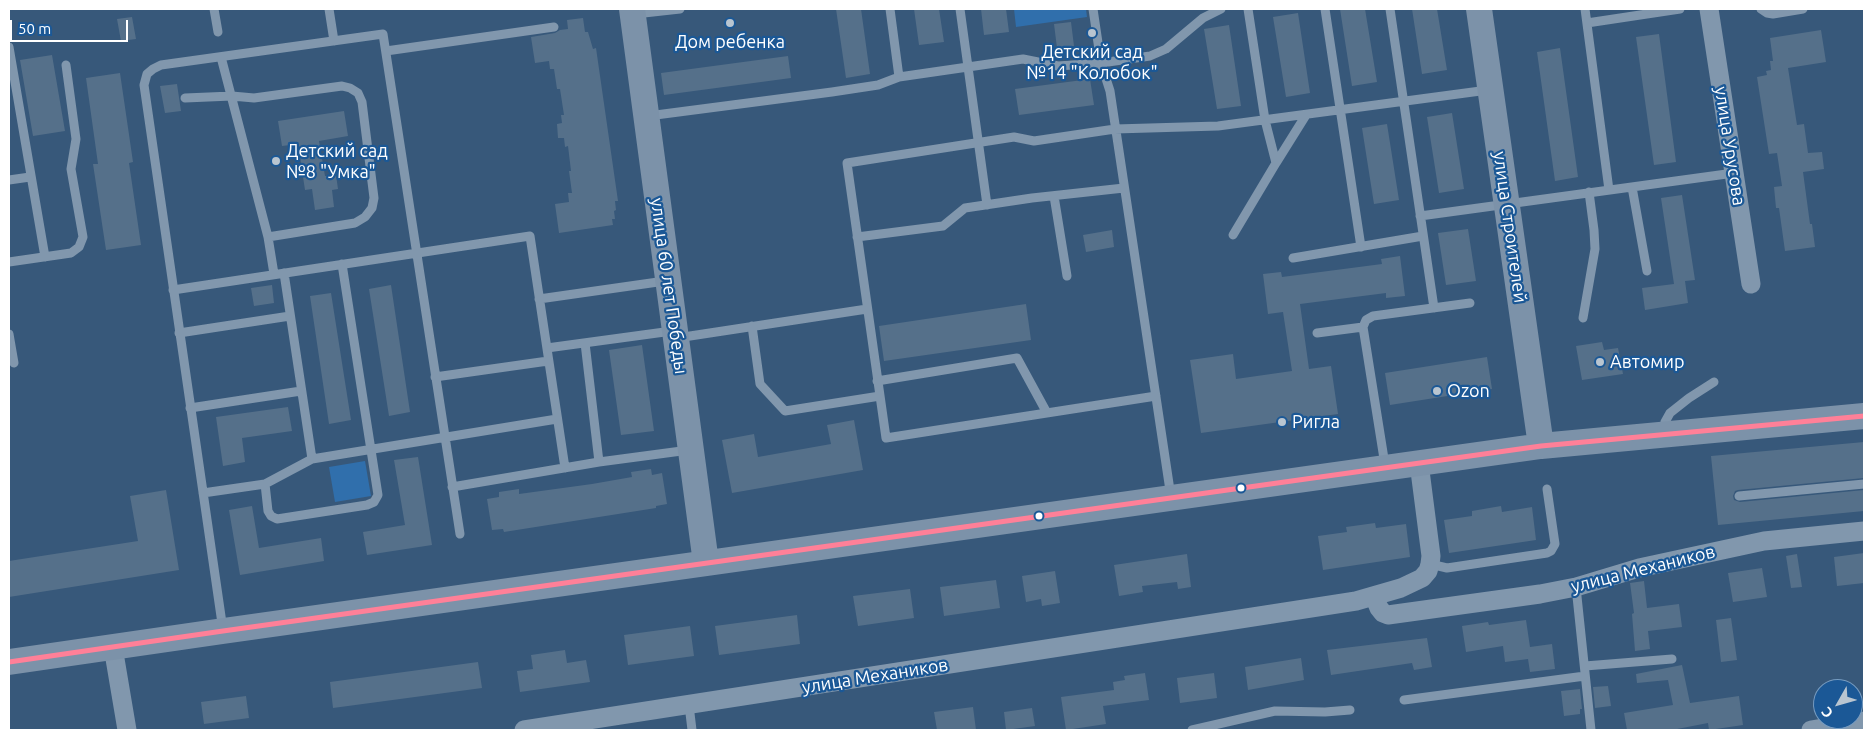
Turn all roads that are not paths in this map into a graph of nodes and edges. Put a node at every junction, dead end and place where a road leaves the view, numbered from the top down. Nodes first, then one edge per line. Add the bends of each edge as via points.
1 (214, 9) edge
2 (329, 9) edge
3 (680, 9) edge
4 (890, 9) edge
5 (960, 9) edge
6 (1093, 9) edge
7 (1221, 9) edge
8 (1248, 9) edge
9 (1325, 9) edge
10 (1390, 9) edge
11 (1480, 9) edge
12 (1585, 9) edge
13 (1680, 9) edge
14 (1709, 9) edge
15 (1761, 9) edge
16 (1803, 9) edge
17 (661, 10) edge
18 (632, 12) edge
19 (1587, 23) junction
20 (554, 27) dead end
21 (218, 32) dead end
22 (334, 41) junction
23 (9, 47) edge
24 (386, 51) junction
25 (221, 57) junction
26 (1101, 63) junction
27 (66, 65) dead end
28 (968, 67) junction
29 (899, 77) junction
30 (1490, 90) junction
31 (232, 96) junction
32 (185, 98) dead end
33 (1404, 102) junction
34 (1340, 110) junction
35 (1306, 115) junction
36 (646, 116) junction
37 (1265, 120) junction
38 (1115, 129) junction
39 (979, 143) junction
40 (1276, 163) junction
41 (1734, 173) junction
42 (30, 177) junction
43 (9, 180) edge
44 (1632, 187) junction
45 (1124, 188) junction
46 (1609, 190) junction
47 (1588, 192) junction
48 (1054, 196) junction
49 (988, 205) junction
50 (1507, 205) junction
51 (1420, 216) junction
52 (1233, 235) dead end
53 (1423, 236) junction
54 (268, 237) junction
55 (857, 237) junction
56 (1360, 247) junction
57 (417, 253) junction
58 (45, 257) junction
59 (1293, 258) dead end
60 (9, 262) edge
61 (342, 264) junction
62 (1647, 271) dead end
63 (279, 274) junction
64 (1067, 276) dead end
65 (668, 280) junction
66 (1751, 284) dead end
67 (173, 290) junction
68 (539, 299) junction
69 (1470, 303) dead end
70 (867, 308) junction
71 (1434, 308) junction
72 (290, 316) junction
73 (1583, 318) dead end
74 (752, 326) junction
75 (1363, 327) junction
76 (179, 333) junction
77 (1317, 333) dead end
78 (9, 334) edge
79 (676, 334) junction
80 (585, 343) junction
81 (547, 348) junction
82 (548, 361) junction
83 (14, 363) dead end
84 (435, 377) junction
85 (877, 381) junction
86 (1714, 382) dead end
87 (302, 391) junction
88 (880, 396) junction
89 (1156, 396) junction
90 (190, 408) junction
91 (1047, 413) junction
92 (1864, 416) edge
93 (557, 419) junction
94 (1664, 435) junction
95 (445, 437) junction
96 (1541, 446) junction
97 (371, 449) junction
98 (691, 450) junction
99 (312, 459) junction
100 (599, 462) junction
101 (1419, 464) junction
102 (565, 468) junction
103 (1385, 468) junction
104 (265, 484) junction
105 (1864, 484) edge
106 (452, 487) junction
107 (1547, 489) dead end
108 (203, 493) junction
109 (1739, 496) dead end
110 (1171, 498) junction
111 (1864, 531) edge
112 (460, 534) dead end
113 (706, 563) junction
114 (1430, 564) junction
115 (1576, 586) junction
116 (1374, 596) junction
117 (223, 631) junction
118 (113, 647) junction
119 (1672, 659) dead end
120 (9, 662) edge
121 (1585, 666) junction
122 (1585, 676) junction
123 (1404, 700) dead end
124 (689, 705) junction
125 (1350, 710) dead end
126 (1864, 722) edge
127 (127, 730) edge
128 (524, 730) edge
129 (692, 730) edge
130 (1192, 730) edge
131 (1591, 730) edge
132 (1811, 730) edge

1 - 21 lane
2 - 22 lane
3 - 17 lane
4 - 29 lane
5 - 28 lane
6 - 26 lane
7 - 26 lane via 1203,18 1166,50
8 - 37 lane
9 - 34 lane
10 - 33 lane
11 - 30 main road, улица Строителей
12 - 19 lane
13 - 19 lane
14 - 41 street, улица Урусова
15 - 16 lane via 1773,14
17 - 18 lane
18 - 36 main road, улица 60 лет Победы
19 - 46 lane
20 - 24 lane
22 - 24 lane via 384,34
22 - 25 lane
23 - 42 lane
24 - 57 lane
25 - 31 lane
25 - 67 lane via 161,65 147,74 144,85
26 - 28 lane via 1058,66 1023,59
26 - 38 lane via 1110,91
27 - 58 lane via 76,139 71,169 83,237 79,247 71,253
28 - 29 lane
28 - 39 lane
29 - 36 lane via 878,85
30 - 33 lane
30 - 50 main road, улица Строителей
31 - 32 lane
31 - 54 lane
31 - 54 lane via 254,98 342,86 358,93 362,102 374,198 372,208 355,223
33 - 34 lane
33 - 51 lane
34 - 35 lane
34 - 56 lane
35 - 37 lane
35 - 40 lane
36 - 65 main road, улица 60 лет Победы
37 - 38 lane via 1211,126
37 - 40 lane
38 - 39 lane via 1034,141 1014,138
38 - 45 lane
39 - 49 lane
39 - 55 lane via 847,163
40 - 52 lane
41 - 44 lane
41 - 66 street, улица Урусова
42 - 43 lane
42 - 58 lane
44 - 46 lane
44 - 62 lane
45 - 48 lane
45 - 89 lane
46 - 47 lane
47 - 50 lane
47 - 73 lane via 1595,248
48 - 49 lane
48 - 64 lane
49 - 55 lane via 965,208 943,226
50 - 51 lane
50 - 96 main road, улица Строителей
51 - 53 lane
53 - 56 lane
53 - 71 lane
54 - 63 lane
55 - 70 lane
56 - 59 lane
57 - 61 lane
57 - 68 lane via 530,236
57 - 84 lane
58 - 60 lane
61 - 63 lane
61 - 97 lane
63 - 67 lane
63 - 72 lane
65 - 68 lane
65 - 79 main road, улица 60 лет Победы
67 - 76 lane
68 - 81 lane
69 - 71 lane
70 - 74 lane
70 - 85 lane
71 - 75 lane via 1373,316
72 - 76 lane
72 - 87 lane
74 - 79 lane
74 - 88 lane via 760,384 785,411
75 - 77 lane
75 - 103 lane
76 - 90 lane
78 - 83 lane
79 - 80 lane
79 - 98 main road, улица 60 лет Победы
80 - 81 lane
80 - 100 lane
81 - 82 lane
82 - 84 lane
82 - 93 lane
84 - 95 lane
85 - 88 lane
85 - 91 lane via 1017,358
86 - 94 lane via 1670,413
87 - 90 lane
87 - 99 lane
88 - 91 lane via 886,438
89 - 91 lane
89 - 110 lane
90 - 108 lane
92 - 94 main road
93 - 95 lane
93 - 102 lane
94 - 96 main road
95 - 97 lane
95 - 106 lane
96 - 101 main road
97 - 99 lane
97 - 104 lane via 378,495 367,505 277,519 268,511
98 - 100 lane
98 - 113 main road, улица 60 лет Победы
99 - 104 lane
100 - 102 lane
101 - 103 main road
101 - 114 street
102 - 106 lane
103 - 110 main road
104 - 108 lane
105 - 109 lane
106 - 112 lane
107 - 114 lane via 1554,544 1551,551 1447,568
108 - 117 lane
110 - 113 main road
111 - 115 street, улица Механиков via 1764,541 1639,568
113 - 117 main road
114 - 116 street, улица Механиков via 1422,578
115 - 116 street, улица Механиков via 1388,615 1379,608
115 - 121 lane
116 - 124 street, улица Механиков
117 - 118 main road
118 - 120 main road
118 - 127 street
119 - 121 lane
121 - 122 lane
122 - 123 lane
122 - 131 lane
124 - 128 street, улица Механиков
124 - 129 lane
125 - 130 lane via 1275,710
126 - 132 street

